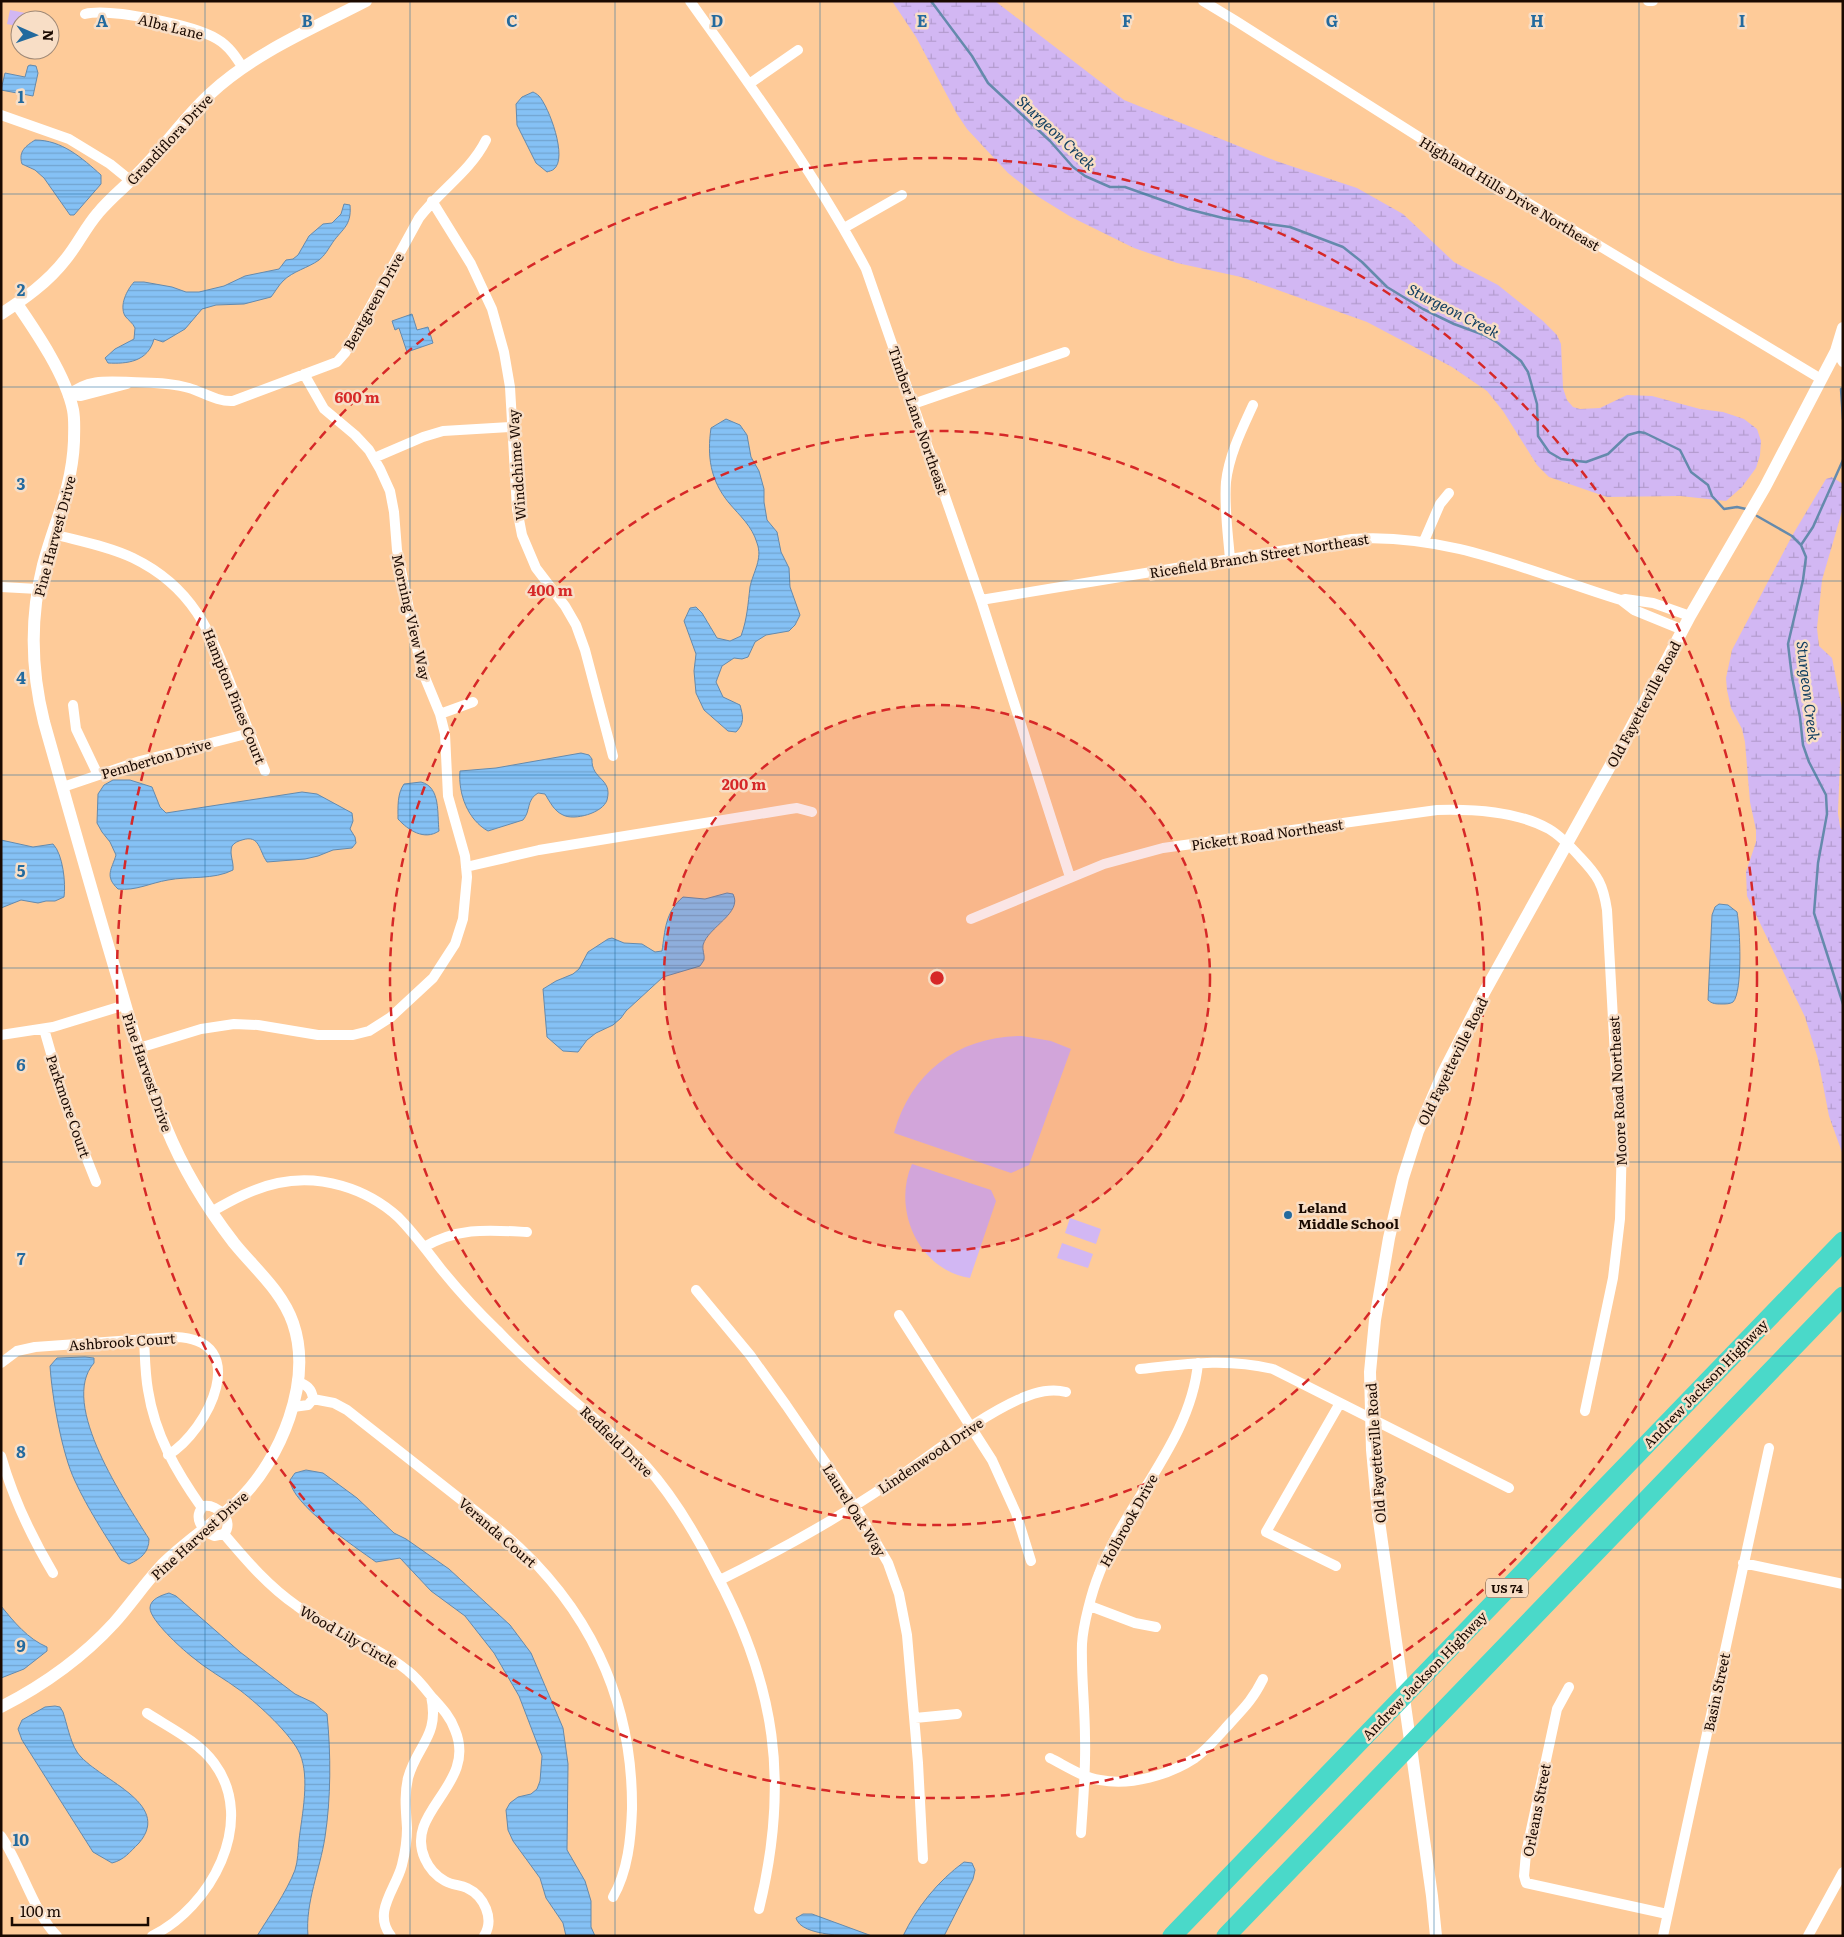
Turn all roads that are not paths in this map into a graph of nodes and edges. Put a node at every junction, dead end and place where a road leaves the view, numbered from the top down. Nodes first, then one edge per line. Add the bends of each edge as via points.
1 (366, 1) edge
2 (690, 1) edge
3 (1203, 1) edge
4 (1648, 1) edge
5 (1653, 1) edge
6 (85, 14) dead end
7 (798, 50) dead end
8 (243, 68) junction
9 (749, 84) junction
10 (1, 115) edge
11 (486, 140) dead end
12 (131, 181) junction
13 (902, 195) dead end
14 (432, 201) junction
15 (844, 228) junction
16 (17, 304) junction
17 (1, 314) edge
18 (1843, 328) edge
19 (1065, 352) dead end
20 (1840, 356) edge
21 (304, 374) junction
22 (1821, 379) junction
23 (68, 395) junction
24 (913, 404) junction
25 (1253, 405) dead end
26 (512, 427) junction
27 (374, 458) junction
28 (1449, 493) dead end
29 (53, 534) junction
30 (1424, 541) junction
31 (1230, 559) junction
32 (1, 587) edge
33 (38, 589) junction
34 (981, 600) junction
35 (1621, 600) junction
36 (1690, 616) junction
37 (1683, 630) junction
38 (473, 702) dead end
39 (73, 705) dead end
40 (440, 714) junction
41 (250, 732) junction
42 (613, 756) dead end
43 (265, 771) dead end
44 (98, 775) junction
45 (63, 787) junction
46 (812, 812) dead end
47 (1567, 842) junction
48 (466, 867) junction
49 (1070, 877) junction
50 (971, 919) dead end
51 (125, 1005) junction
52 (44, 1029) junction
53 (1, 1036) edge
54 (139, 1048) junction
55 (96, 1182) dead end
56 (211, 1212) junction
57 (527, 1232) dead end
58 (1843, 1241) edge
59 (424, 1247) junction
60 (696, 1290) dead end
61 (1843, 1296) edge
62 (900, 1315) dead end
63 (144, 1340) junction
64 (1, 1363) edge
65 (1198, 1363) junction
66 (1140, 1369) dead end
67 (297, 1381) junction
68 (1066, 1392) dead end
69 (313, 1399) junction
70 (1340, 1403) junction
71 (292, 1407) junction
72 (1584, 1411) dead end
73 (1370, 1417) junction
74 (972, 1427) junction
75 (1769, 1448) dead end
76 (168, 1454) junction
77 (1, 1456) edge
78 (1509, 1488) dead end
79 (855, 1506) junction
80 (202, 1508) junction
81 (222, 1514) junction
82 (204, 1529) junction
83 (224, 1534) junction
84 (1031, 1561) dead end
85 (1743, 1564) junction
86 (1336, 1566) dead end
87 (53, 1573) dead end
88 (720, 1580) junction
89 (1843, 1584) edge
90 (1090, 1606) junction
91 (1156, 1627) dead end
92 (1263, 1679) dead end
93 (1569, 1687) dead end
94 (432, 1696) junction
95 (1, 1707) edge
96 (147, 1713) dead end
97 (957, 1714) dead end
98 (915, 1718) junction
99 (1050, 1758) dead end
100 (1084, 1776) junction
101 (1081, 1833) dead end
102 (1, 1836) edge
103 (922, 1859) dead end
104 (1843, 1872) edge
105 (613, 1897) dead end
106 (759, 1909) dead end
107 (1667, 1914) junction
108 (57, 1936) edge
109 (152, 1936) edge
110 (391, 1936) edge
111 (484, 1936) edge
112 (1172, 1936) edge
113 (1226, 1936) edge
114 (1436, 1936) edge
115 (1663, 1936) edge
116 (1808, 1936) edge

1 - 8 street, Grandiflora Drive
2 - 9 street, Timber Lane Northeast
3 - 22 street, Highland Hills Drive Northeast via 1430,144
4 - 5 street
6 - 8 street, Alba Lane via 106,12 200,31 227,46
7 - 9 street
8 - 12 street, Grandiflora Drive via 198,105
9 - 15 street, Timber Lane Northeast
10 - 12 street via 69,139
11 - 14 street, Bentgreen Drive via 469,166
12 - 16 street, Grandiflora Drive via 96,215 78,244 52,275
13 - 15 street
14 - 21 street, Bentgreen Drive via 412,229 341,358 333,365
14 - 26 street, Windchime Way via 471,264 492,309 507,367
15 - 24 street, Timber Lane Northeast via 866,269
16 - 17 street, Grandiflora Drive
16 - 23 street, Pine Harvest Drive via 45,346
18 - 20 street, Old Fayetteville Road
19 - 24 street
20 - 22 street, Old Fayetteville Road
21 - 23 street, Bentgreen Drive via 227,402 180,386 150,382 130,382 81,396
21 - 27 street, Morning View Way via 324,409 356,435
22 - 36 street, Old Fayetteville Road via 1766,487
23 - 29 street, Pine Harvest Drive via 74,416 73,462 68,490
24 - 34 street, Timber Lane Northeast
25 - 31 street via 1231,458 1226,481
26 - 27 street via 443,431
26 - 42 street, Windchime Way via 517,509 522,535 536,568 576,625
27 - 40 street, Morning View Way via 386,480 392,501 398,557 421,668
28 - 30 street via 1440,504
29 - 33 street, Pine Harvest Drive
29 - 41 street, Hampton Pines Court via 126,555 152,569 178,589 209,630
30 - 31 street, Ricefield Branch Street Northeast via 1375,537 1352,539
30 - 35 street, Ricefield Branch Street Northeast via 1481,555
31 - 34 street, Ricefield Branch Street Northeast
32 - 33 street
33 - 45 street, Pine Harvest Drive via 33,637 36,680 44,722
34 - 49 street, Timber Lane Northeast
35 - 36 street, Ricefield Branch Street Northeast via 1653,604
35 - 37 street, Ricefield Branch Street Northeast via 1634,610
36 - 37 street, Old Fayetteville Road
37 - 47 street, Old Fayetteville Road
38 - 40 street
39 - 44 street via 76,729
40 - 48 street, Morning View Way via 447,743 449,801
41 - 43 street, Hampton Pines Court
41 - 44 street, Pemberton Drive
44 - 45 street, Pemberton Drive
45 - 51 street, Pine Harvest Drive
46 - 48 street via 797,808 780,810 539,850
47 - 49 street, Pickett Road Northeast via 1551,830 1526,820 1466,809 1437,810 1163,848 1127,856
47 - 72 street, Moore Road Northeast via 1593,869 1604,891 1622,1139 1620,1219 1614,1270
47 - 73 street, Old Fayetteville Road via 1485,991 1418,1131 1403,1178 1380,1284 1370,1372
48 - 54 street, Morning View Way via 464,919 448,957 426,986 377,1028 353,1035 331,1035 258,1025 225,1025
49 - 50 street, Pickett Road Northeast
51 - 52 street
51 - 54 street, Pine Harvest Drive
52 - 53 street
52 - 55 street, Parkmore Court via 67,1109
54 - 56 street, Pine Harvest Drive via 167,1132
56 - 59 street, Redfield Drive via 268,1186 300,1181 324,1182 350,1188 382,1204
56 - 67 street, Pine Harvest Drive via 286,1305 299,1347
57 - 59 street via 463,1232 440,1238
58 - 112 highway, Andrew Jackson Highway / US 74
59 - 88 street, Redfield Drive via 500,1333 646,1467 686,1519
60 - 79 street, Laurel Oak Way via 764,1374
61 - 113 highway, US 74
62 - 74 street
63 - 64 street, Ashbrook Court via 35,1346 17,1352
63 - 76 street via 150,1400
63 - 76 street, Ashbrook Court via 190,1338 207,1347 217,1365 219,1378 207,1413 189,1439
65 - 66 street
65 - 70 street via 1216,1361 1272,1369
65 - 90 street, Holbrook Drive via 1189,1408 1109,1551 1098,1575
67 - 69 street via 308,1386
67 - 71 street, Pine Harvest Drive
68 - 74 street, Lindenwood Drive via 1050,1390 1032,1394 994,1412
69 - 71 street via 304,1407
69 - 105 street, Veranda Court via 334,1403 347,1410 516,1544 548,1576 585,1628 614,1689 630,1761 630,1833 624,1873
70 - 73 street
70 - 86 street via 1266,1532
71 - 81 street, Pine Harvest Drive via 283,1434 265,1468
73 - 78 street
73 - 114 street, Old Fayetteville Road via 1377,1507
74 - 79 street, Lindenwood Drive
74 - 84 street via 1010,1496
75 - 85 street, Basin Street
76 - 80 street
77 - 87 street via 24,1518
79 - 88 street, Lindenwood Drive
79 - 98 street, Laurel Oak Way via 888,1563 899,1594 907,1635
80 - 81 street via 214,1507
80 - 82 street via 198,1519
81 - 82 street, Pine Harvest Drive
81 - 83 street via 228,1523
82 - 83 street via 214,1536
82 - 95 street, Pine Harvest Drive via 160,1568 90,1647 54,1677
83 - 94 street, Wood Lily Circle via 261,1577 286,1598 325,1625 402,1666
85 - 89 street
85 - 107 street, Basin Street
88 - 106 street, Redfield Drive via 758,1669 774,1743 774,1830
90 - 91 street via 1134,1623
90 - 100 street, Holbrook Drive via 1082,1641 1086,1738
92 - 100 street via 1254,1696 1223,1730 1197,1757 1183,1765 1153,1777 1129,1780 1100,1780
93 - 107 street, Orleans Street via 1555,1718 1526,1853 1526,1883
94 - 110 street via 431,1730 413,1764 407,1785 402,1864 383,1909 383,1921
94 - 111 street, Wood Lily Circle via 452,1722 460,1752 452,1780 423,1826 420,1838 422,1852 428,1866 438,1876 471,1891 480,1899 488,1915 489,1926
96 - 109 street via 207,1754 224,1781 230,1804 226,1844 213,1877 184,1914
97 - 98 street
98 - 103 street, Laurel Oak Way
99 - 100 street
100 - 101 street, Holbrook Drive
102 - 108 street via 45,1921
104 - 116 street
107 - 115 street, Basin Street

